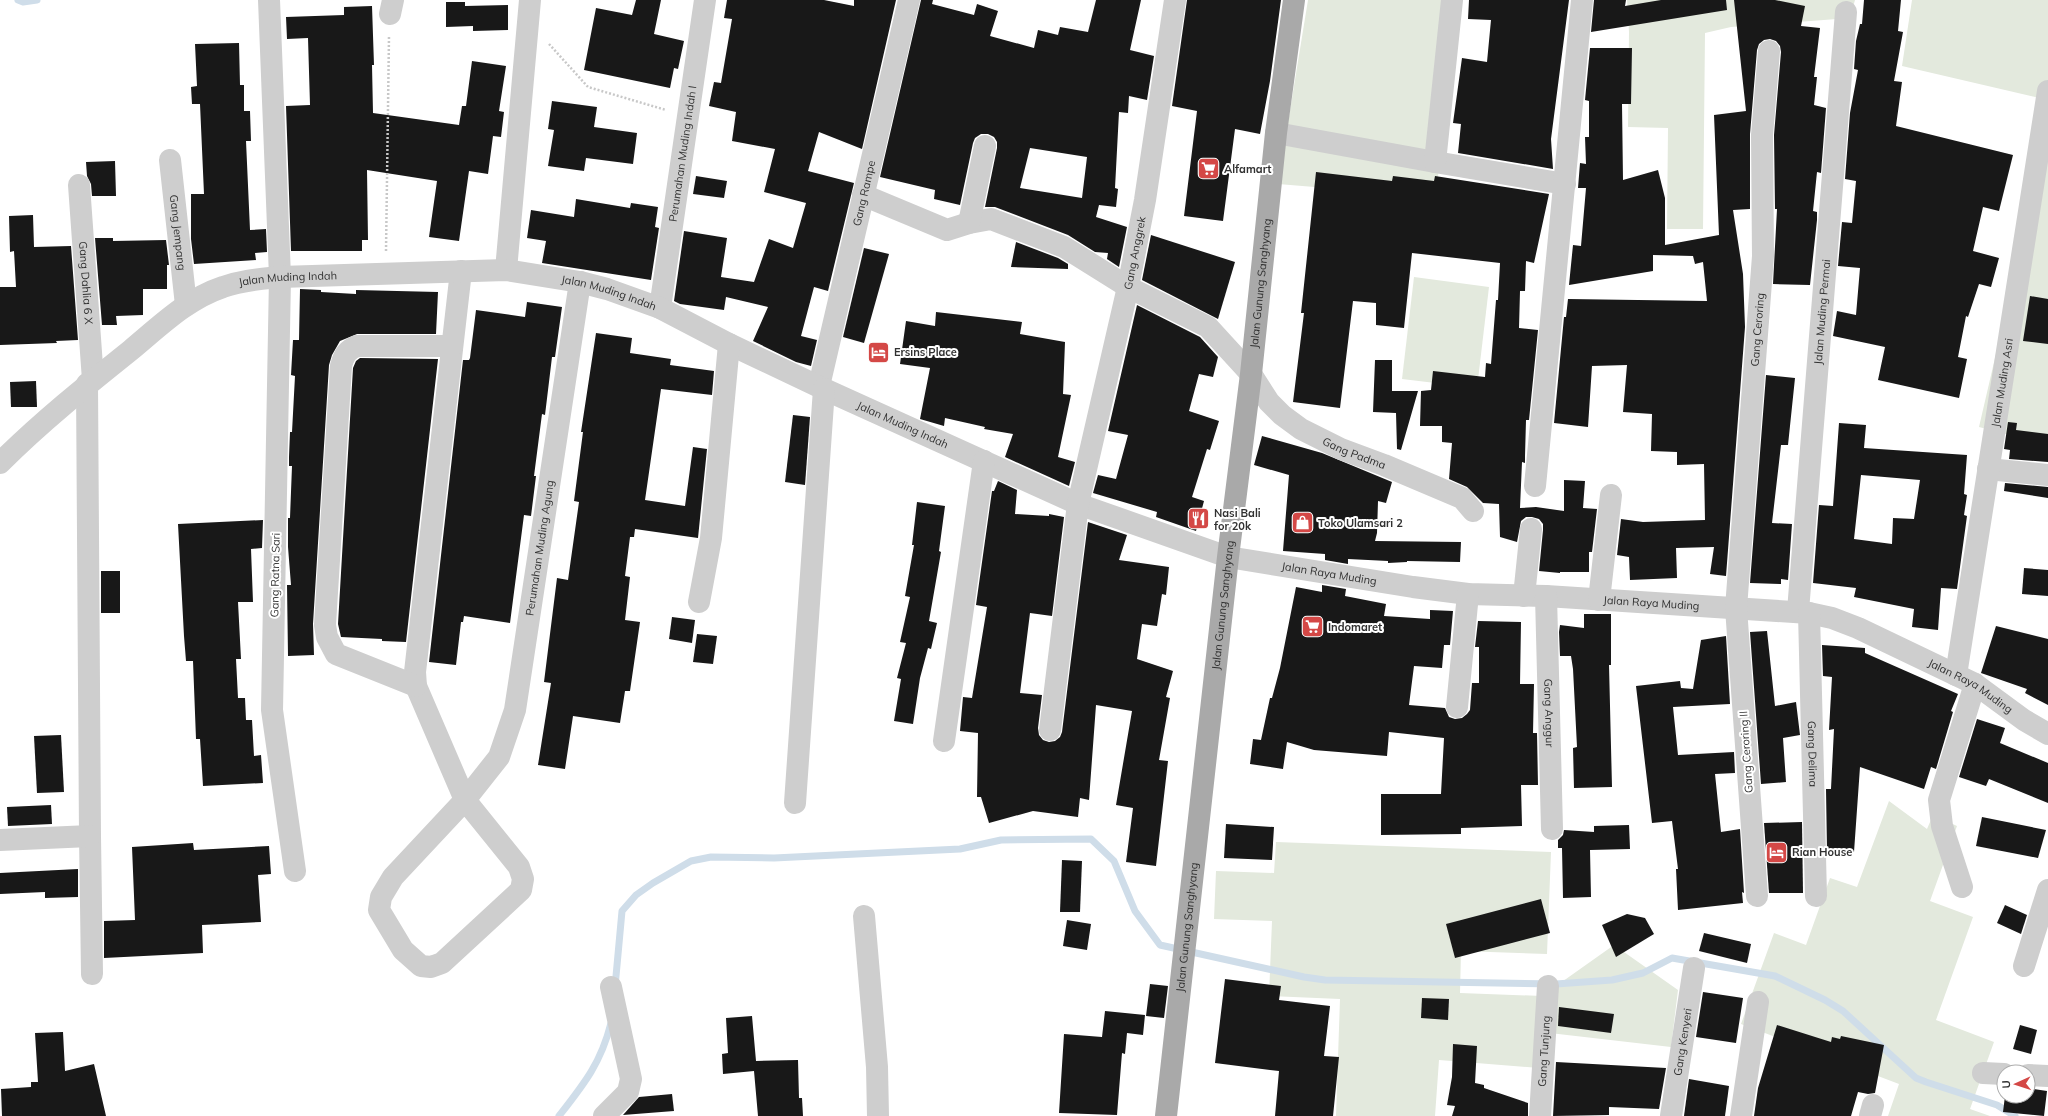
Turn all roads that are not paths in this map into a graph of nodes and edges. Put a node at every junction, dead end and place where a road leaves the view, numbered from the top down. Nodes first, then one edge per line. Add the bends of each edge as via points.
1 (269, 0) edge
2 (530, 0) edge
3 (705, 0) edge
4 (909, 0) edge
5 (1175, 0) edge
6 (1294, 0) edge
7 (1452, 0) edge
8 (1582, 0) edge
9 (1846, 12) dead end
10 (1770, 51) dead end
11 (2048, 91) edge
12 (1276, 133) junction
13 (985, 146) dead end
14 (170, 160) dead end
15 (1435, 162) junction
16 (1565, 184) junction
17 (79, 185) dead end
18 (863, 195) junction
19 (969, 223) junction
20 (506, 270) junction
21 (461, 271) junction
22 (280, 277) junction
23 (580, 282) junction
24 (1128, 286) junction
25 (186, 305) junction
26 (660, 308) junction
27 (729, 344) junction
28 (452, 346) junction
29 (1251, 374) junction
30 (90, 382) junction
31 (821, 387) junction
32 (984, 461) junction
33 (0, 463) edge
34 (1988, 469) junction
35 (2048, 475) edge
36 (1535, 486) dead end
37 (1611, 495) dead end
38 (1078, 504) junction
39 (1473, 511) dead end
40 (1531, 528) dead end
41 (1228, 557) junction
42 (1468, 594) junction
43 (1524, 596) junction
44 (1546, 596) junction
45 (1599, 600) junction
46 (699, 602) dead end
47 (1736, 608) junction
48 (1804, 612) junction
49 (1966, 680) junction
50 (416, 686) junction
51 (1457, 707) dead end
52 (1050, 730) dead end
53 (2048, 734) edge
54 (944, 741) dead end
55 (465, 800) junction
56 (795, 803) dead end
57 (1552, 829) dead end
58 (90, 836) junction
59 (0, 840) edge
60 (295, 871) dead end
61 (1962, 887) dead end
62 (2048, 890) edge
63 (1757, 896) dead end
64 (1816, 896) dead end
65 (864, 916) dead end
66 (2024, 966) dead end
67 (1694, 968) dead end
68 (92, 974) dead end
69 (1548, 986) dead end
70 (611, 987) dead end
71 (1758, 1002) dead end
72 (2036, 1075) edge
73 (2048, 1076) edge
74 (604, 1116) edge
75 (878, 1116) edge
76 (1166, 1116) edge
77 (1540, 1116) edge
78 (1671, 1116) edge
79 (1740, 1116) edge

1 - 22 street, Gang Ratna Sari
2 - 20 street
3 - 26 street, Perumahan Muding Indah I
4 - 18 street, Gang Rampe
5 - 24 street, Gang Anggrek via 1145,200
6 - 12 main road, Jalan Gunung Sanghyang
7 - 15 street
8 - 16 street
9 - 48 street, Jalan Muding Permai
10 - 47 street, Gang Ceroring via 1762,135 1763,256
11 - 34 street, Jalan Muding Asri
12 - 15 street
12 - 29 main road, Jalan Gunung Sanghyang
13 - 19 street
14 - 25 street, Gang Jempang
15 - 16 street
16 - 36 street
17 - 30 street, Gang Dahlia 6 X
18 - 19 street, Gang Padma via 948,230
18 - 31 street, Gang Rampe
19 - 24 street, Gang Padma via 991,220 1064,247
20 - 21 street, Jalan Muding Indah
20 - 23 street, Jalan Muding Indah
21 - 22 street, Jalan Muding Indah
21 - 28 street, Perumahan Muding Agung
22 - 25 street, Jalan Muding Indah via 224,287
22 - 60 street, Gang Ratna Sari via 272,710
23 - 26 street, Jalan Muding Indah
23 - 55 street, Perumahan Muding Agung via 515,710 499,757
24 - 29 street, Gang Padma via 1208,327
24 - 38 street, Gang Anggrek
25 - 30 street, Jalan Muding Indah
26 - 27 street, Jalan Muding Indah
27 - 31 street, Jalan Muding Indah
27 - 46 street via 711,538
28 - 50 street, Perumahan Muding Agung via 415,672
28 - 50 street via 357,346 343,357 341,366 325,625 336,654
29 - 39 street, Gang Padma via 1270,402 1301,429 1341,449 1462,498
29 - 41 main road, Jalan Gunung Sanghyang
30 - 33 street, Jalan Muding Indah
30 - 58 street, Gang Dahlia 6 X
31 - 32 street, Jalan Muding Indah
31 - 56 street, Gang Rampe
32 - 38 street, Jalan Muding Indah
32 - 54 street
34 - 35 street
34 - 49 street, Jalan Muding Asri
37 - 45 street
38 - 41 street, Jalan Muding Indah
38 - 52 street, Gang Anggrek
40 - 43 street
41 - 42 street, Jalan Raya Muding
41 - 76 main road, Jalan Gunung Sanghyang
42 - 43 street, Jalan Raya Muding
42 - 51 street
43 - 44 street, Jalan Raya Muding
44 - 45 street, Jalan Raya Muding
44 - 57 street, Gang Anggur
45 - 47 street, Jalan Raya Muding
47 - 48 street, Jalan Raya Muding
47 - 63 street, Gang Ceroring II
48 - 49 street, Jalan Raya Muding via 1832,618 1858,628
48 - 64 street, Gang Delima
49 - 53 street, Jalan Raya Muding
49 - 61 street, Jalan Muding Asri via 1939,800 1942,826
50 - 55 street, Perumahan Muding Agung
55 - 55 street, Perumahan Muding Agung via 519,867 523,879 521,890 442,963 431,967 421,966 403,950 386,923 379,910 380,897 393,877
58 - 59 street
58 - 68 street, Gang Dahlia 6 X
62 - 66 street
65 - 75 street via 877,1067
67 - 78 street, Gang Kenyeri
69 - 77 street, Gang Tunjung
70 - 74 street via 631,1080 628,1092
71 - 79 street
72 - 73 street

